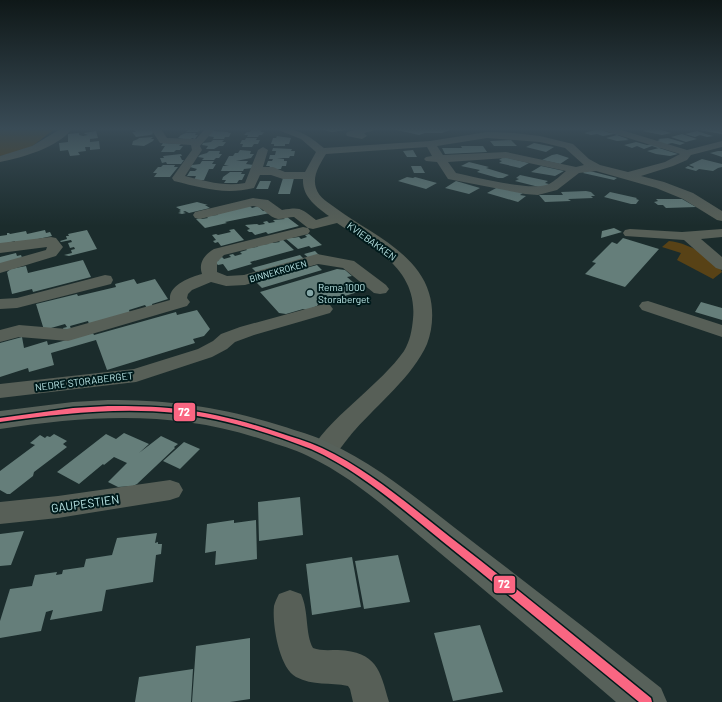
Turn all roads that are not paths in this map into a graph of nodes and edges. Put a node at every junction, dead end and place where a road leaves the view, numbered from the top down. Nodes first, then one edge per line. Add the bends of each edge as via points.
1 (190, 161) edge
2 (260, 161) edge
3 (317, 161) edge
4 (442, 161) edge
5 (533, 161) edge
6 (585, 161) edge
7 (676, 161) edge
8 (596, 167) junction
9 (576, 170) junction
10 (256, 171) junction
11 (308, 176) junction
12 (629, 176) junction
13 (200, 214) dead end
14 (722, 217) edge
15 (339, 218) junction
16 (304, 231) dead end
17 (630, 233) dead end
18 (722, 233) edge
19 (687, 235) junction
20 (0, 248) edge
21 (722, 265) edge
22 (0, 268) edge
23 (211, 276) junction
24 (105, 280) dead end
25 (380, 289) dead end
26 (1, 300) edge
27 (648, 306) dead end
28 (324, 309) dead end
29 (722, 331) edge
30 (0, 336) edge
31 (0, 391) edge
32 (0, 420) edge
33 (323, 451) junction
34 (170, 490) dead end
35 (0, 513) edge
36 (290, 605) dead end
37 (371, 702) edge
38 (647, 702) edge

1 - 10 street via 178,178 219,187 250,185
2 - 10 street
3 - 11 street
4 - 9 street via 455,178 538,191 550,189
5 - 9 street
6 - 8 street
7 - 12 street
8 - 9 street
8 - 12 street
10 - 11 street
11 - 15 street, KVIEBAKKEN via 310,192
12 - 14 street via 688,196
13 - 15 street via 253,202 264,203 279,214 296,212 313,225
15 - 33 street, KVIEBAKKEN via 404,265 418,284 423,301 423,323 415,349 395,375 339,431
16 - 23 street via 219,252 208,263 208,272
17 - 19 street
18 - 19 street
19 - 21 street
20 - 22 street via 51,241 55,247 51,253
23 - 25 street, BINNEKROKEN via 226,281 246,280 317,259 348,264
23 - 30 street via 184,288 179,293 178,298 181,302 68,335 19,331
24 - 26 street via 17,303
27 - 29 street
28 - 31 street, NEDRE STORABERGET via 247,331 228,338 204,353 136,375
32 - 33 street via 69,410 168,410 208,414 266,430
33 - 38 street via 370,481 488,571
34 - 35 street, GAUPESTIEN
36 - 37 street via 297,652 302,661 310,665 348,668 359,672 366,680

